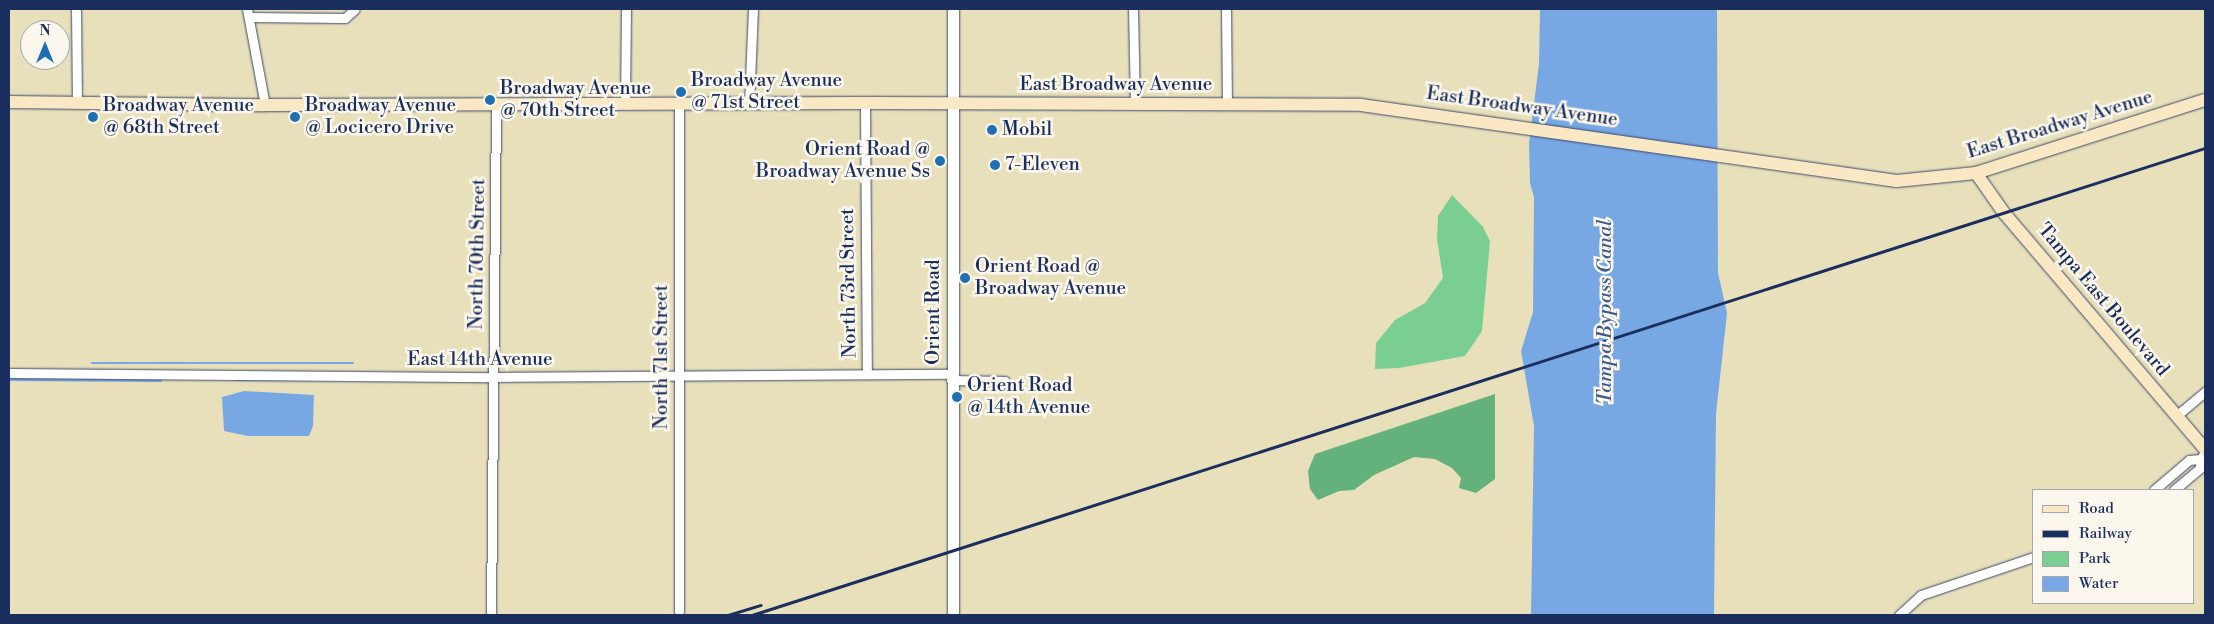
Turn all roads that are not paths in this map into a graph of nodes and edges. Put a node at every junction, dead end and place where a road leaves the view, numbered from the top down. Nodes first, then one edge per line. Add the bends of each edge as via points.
1 (76, 9) edge
2 (626, 9) edge
3 (753, 9) edge
4 (953, 9) edge
5 (1133, 9) edge
6 (1226, 9) edge
7 (353, 12) edge
8 (248, 13) edge
9 (2205, 100) edge
10 (9, 102) edge
11 (77, 102) junction
12 (496, 103) junction
13 (625, 103) junction
14 (865, 103) junction
15 (953, 103) junction
16 (1135, 103) junction
17 (679, 104) junction
18 (750, 104) junction
19 (1227, 104) junction
20 (265, 105) junction
21 (1976, 173) junction
22 (866, 373) junction
23 (9, 374) edge
24 (493, 377) junction
25 (679, 377) junction
26 (952, 377) junction
27 (1005, 381) dead end
28 (2205, 392) edge
29 (2176, 416) junction
30 (2204, 454) edge
31 (2155, 489) edge
32 (2175, 489) edge
33 (2032, 557) edge
34 (679, 611) dead end
35 (491, 615) edge
36 (953, 615) edge
37 (1899, 615) edge

1 - 11 street
2 - 13 street
3 - 18 street
4 - 15 street, Orient Road
5 - 16 street
6 - 19 street
7 - 8 street via 345,18
8 - 20 street
9 - 21 main road, East Broadway Avenue
10 - 11 main road, East Broadway Avenue
11 - 20 main road, East Broadway Avenue
12 - 13 main road, East Broadway Avenue
12 - 20 main road, East Broadway Avenue
12 - 24 street, North 70th Street
13 - 17 main road, East Broadway Avenue
14 - 15 main road, East Broadway Avenue
14 - 18 main road, East Broadway Avenue
14 - 22 street, North 73rd Street
15 - 16 main road, East Broadway Avenue
15 - 26 street, Orient Road
16 - 19 main road, East Broadway Avenue
17 - 18 main road, East Broadway Avenue
17 - 25 street, North 71st Street
19 - 21 main road, East Broadway Avenue via 1361,105 1896,181
21 - 29 main road, Tampa East Boulevard via 2004,213
22 - 25 street, East 14th Avenue
22 - 26 street, East 14th Avenue
23 - 24 street, East 14th Avenue
24 - 25 street, East 14th Avenue
24 - 35 street, North 70th Street
25 - 34 street, North 71st Street
26 - 27 street, East 14th Avenue
26 - 36 street, Orient Road
28 - 29 street
29 - 30 main road, Tampa East Boulevard
30 - 31 street via 2189,460
30 - 32 street via 2199,469
33 - 37 street via 1921,594

